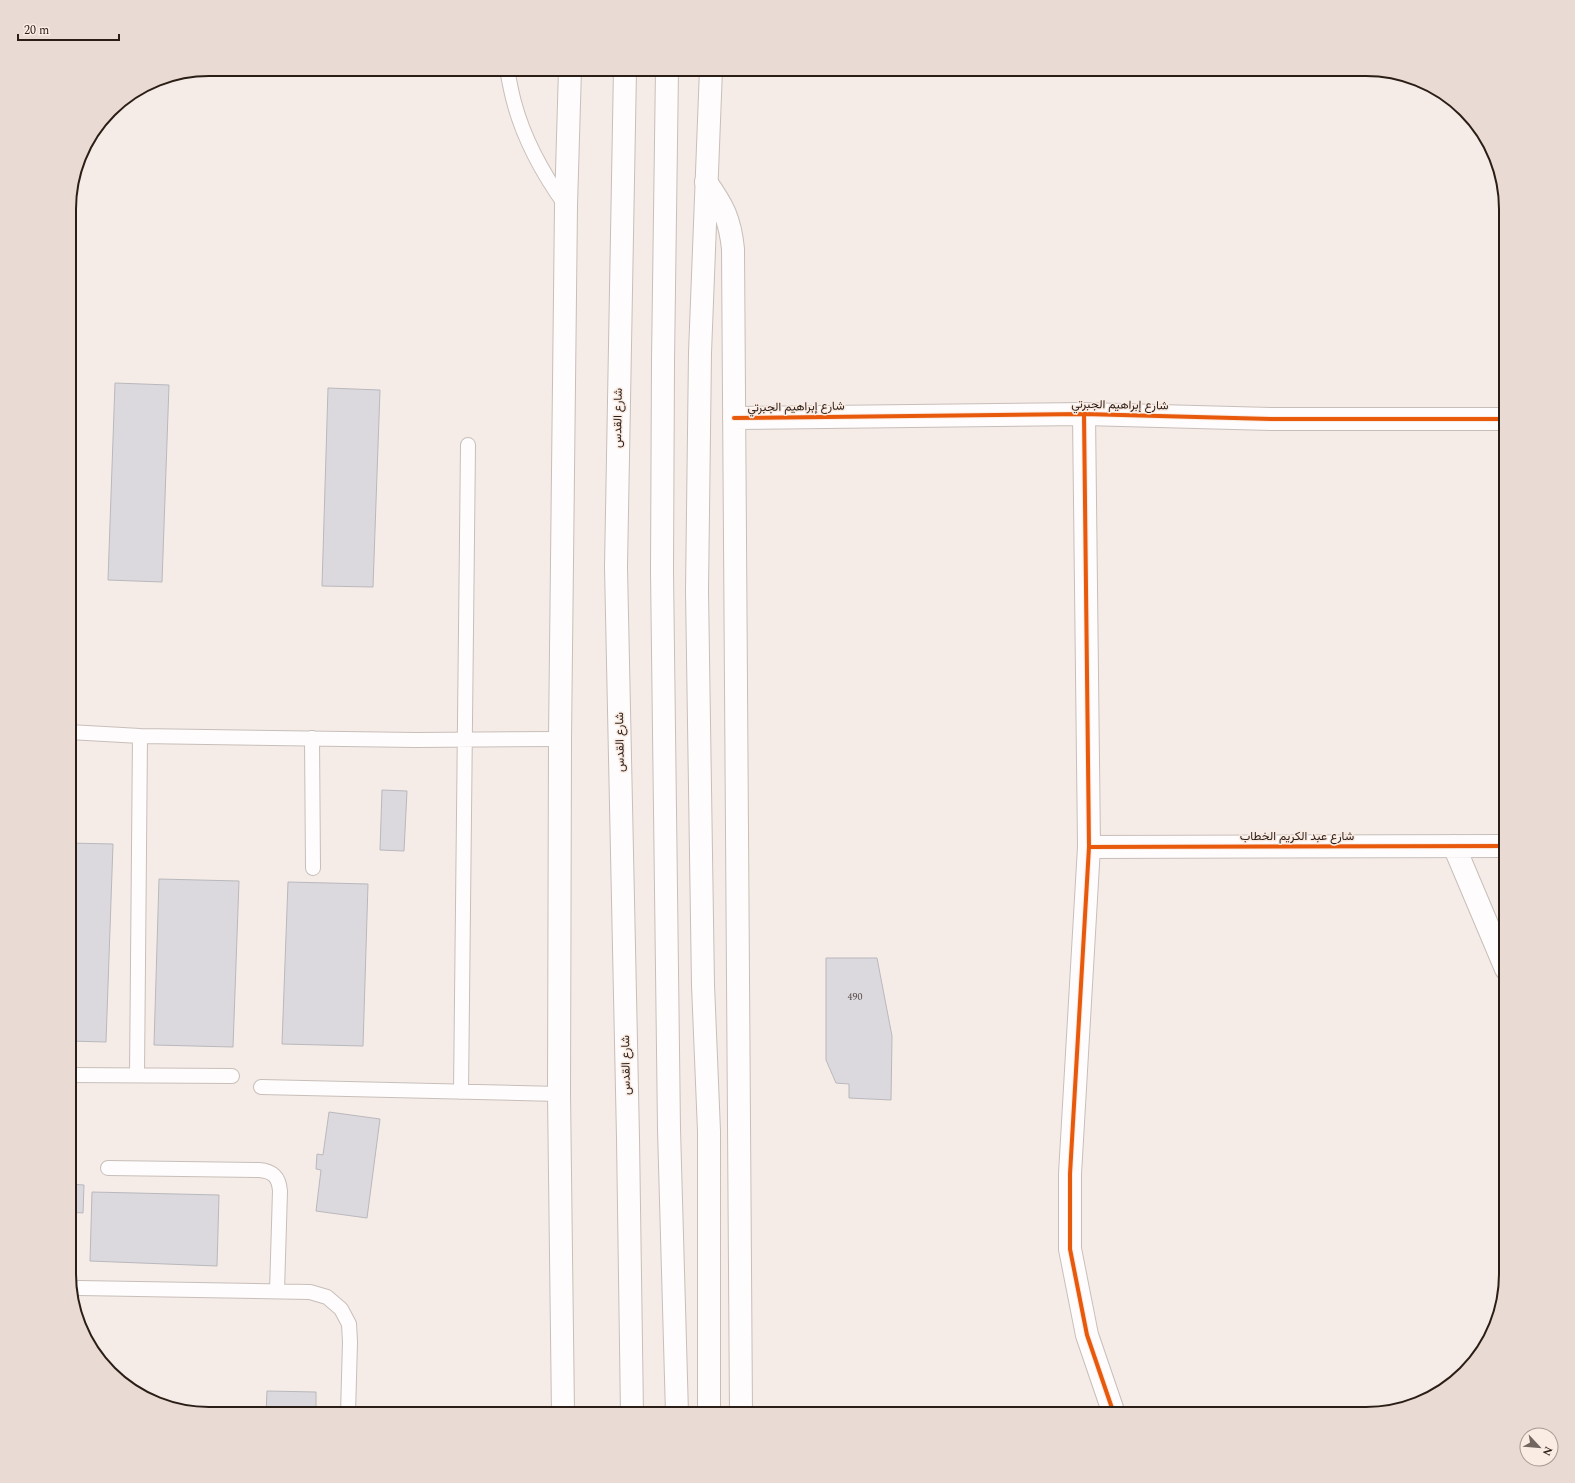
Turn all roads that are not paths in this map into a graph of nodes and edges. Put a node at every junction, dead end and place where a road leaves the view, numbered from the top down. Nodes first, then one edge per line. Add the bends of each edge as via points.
1 (508, 76) edge
2 (570, 76) edge
3 (625, 76) edge
4 (668, 76) edge
5 (711, 76) edge
6 (706, 182) junction
7 (566, 206) junction
8 (1084, 414) junction
9 (734, 418) junction
10 (1499, 419) edge
11 (468, 446) dead end
12 (76, 732) edge
13 (140, 736) junction
14 (312, 738) junction
15 (560, 739) junction
16 (464, 740) junction
17 (1454, 846) junction
18 (1499, 846) edge
19 (1089, 847) junction
20 (313, 868) dead end
21 (1499, 953) edge
22 (76, 1074) edge
23 (137, 1075) junction
24 (232, 1076) dead end
25 (261, 1087) dead end
26 (461, 1092) junction
27 (559, 1094) junction
28 (108, 1168) dead end
29 (79, 1288) dead end
30 (277, 1291) junction
31 (348, 1407) edge
32 (563, 1407) edge
33 (632, 1407) edge
34 (677, 1407) edge
35 (709, 1407) edge
36 (741, 1407) edge
37 (1112, 1407) edge

1 - 7 lane via 526,137 540,167
2 - 7 main road
3 - 33 main road, شارع القدس via 616,567
4 - 34 main road via 662,571
5 - 6 main road
6 - 9 main road via 728,217 732,233
6 - 35 main road via 700,353 698,591 703,985 709,1131
7 - 15 main road
8 - 9 main road, شارع إبراهيم الجبرتي
8 - 10 main road, شارع إبراهيم الجبرتي
8 - 19 main road
9 - 36 main road
11 - 16 lane
12 - 13 lane
13 - 14 lane
13 - 23 lane
14 - 16 lane
14 - 20 lane
15 - 16 lane
15 - 27 main road
16 - 26 lane
17 - 18 main road, شارع عبد الكريم الخطاب
17 - 19 main road, شارع عبد الكريم الخطاب
17 - 21 main road
19 - 37 main road via 1070,1174 1070,1249 1087,1335
22 - 23 lane
23 - 24 lane
25 - 26 lane
26 - 27 lane
27 - 32 main road
28 - 30 lane via 268,1170 275,1175 280,1191
29 - 30 lane
30 - 31 lane via 310,1292 327,1297 341,1308 349,1324

